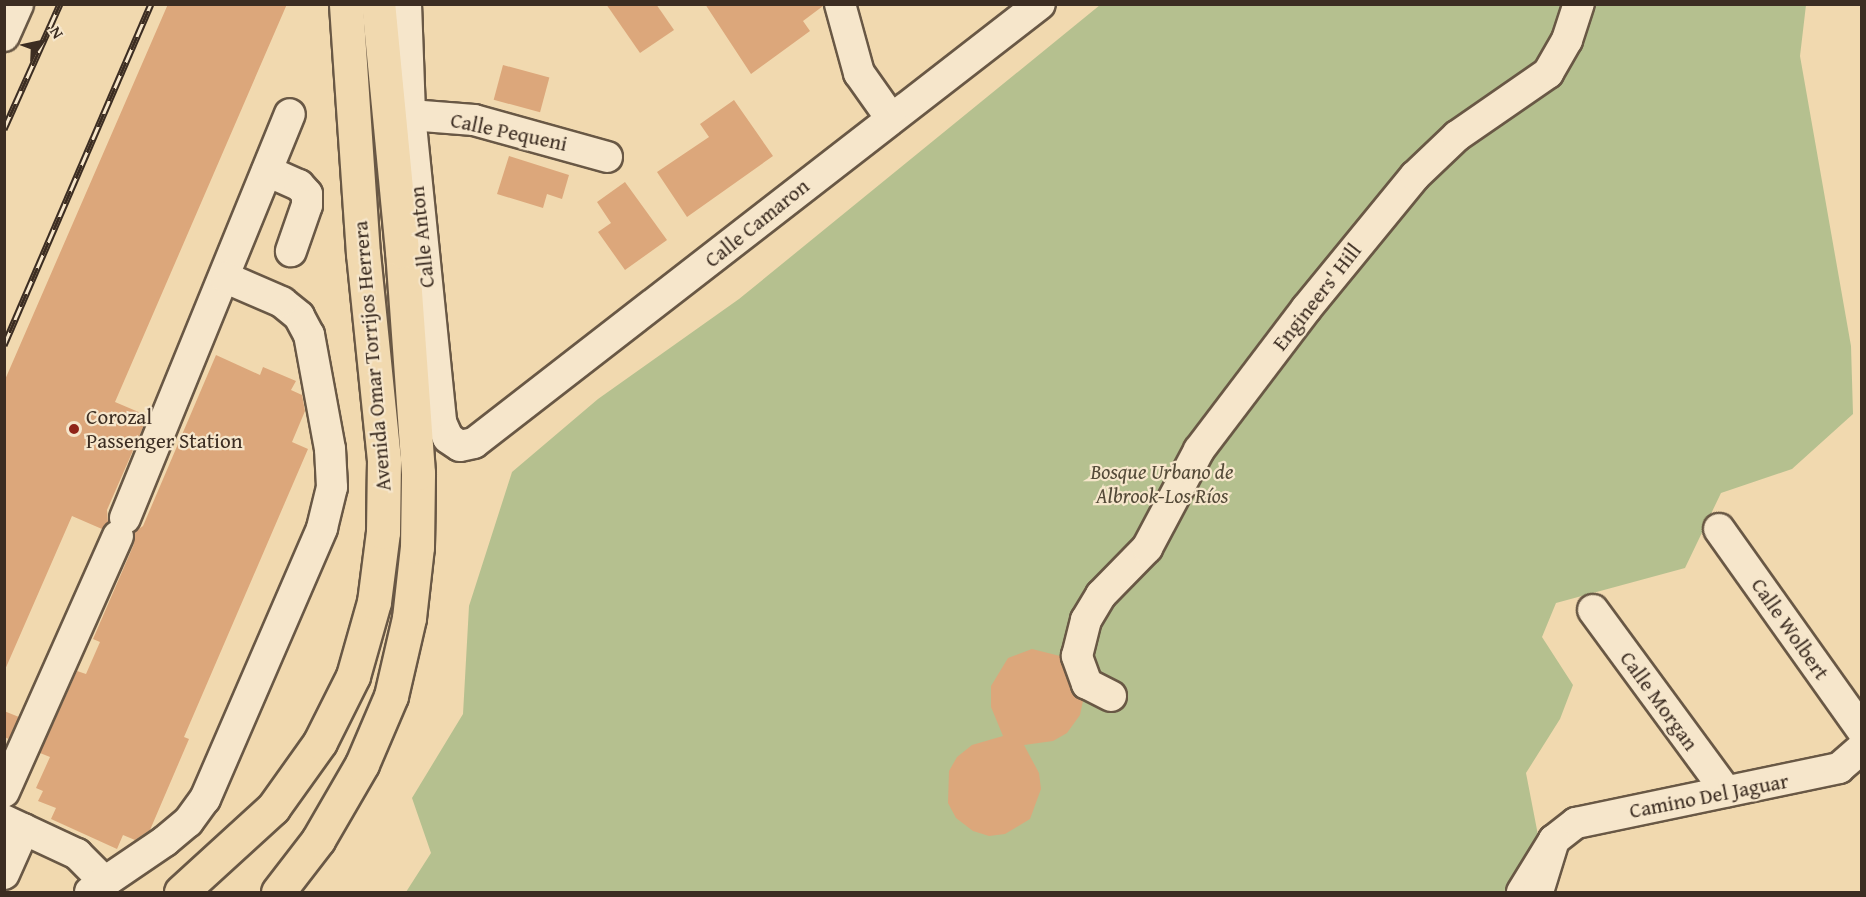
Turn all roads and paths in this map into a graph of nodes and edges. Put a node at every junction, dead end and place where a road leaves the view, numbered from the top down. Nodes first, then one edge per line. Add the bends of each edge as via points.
1 (18, 4) edge
2 (346, 4) edge
3 (378, 4) edge
4 (406, 4) edge
5 (840, 4) edge
6 (1040, 4) edge
7 (1579, 4) edge
8 (4, 36) edge
9 (290, 114) dead end
10 (410, 115) junction
11 (891, 117) junction
12 (607, 157) dead end
13 (267, 171) junction
14 (291, 251) dead end
15 (224, 277) junction
16 (474, 443) joint
17 (1719, 529) dead end
18 (1593, 610) dead end
19 (1111, 696) dead end
20 (1862, 730) edge
21 (1862, 748) edge
22 (1726, 791) junction
23 (4, 792) edge
24 (14, 824) edge
25 (1554, 840) junction
26 (4, 874) edge
27 (97, 887) edge
28 (181, 892) edge
29 (278, 892) edge
30 (1522, 892) edge
31 (1538, 892) edge

1 - 8 street
2 - 28 main road, Avenida Omar Torrijos Herrera via 363,254 384,460 383,532 374,602 353,676 320,742 273,808
3 - 29 main road, Avenida Omar Torrijos Herrera via 418,473 417,547 409,618 391,696 362,764 318,840
4 - 10 street, Calle Anton
5 - 11 street via 859,73
6 - 11 street, Calle Camaron
7 - 19 street, Engineers' Hill via 1568,40 1548,73 1456,136 1415,176 1306,309 1199,450 1147,549 1101,595 1086,620 1077,656 1087,684
9 - 13 street
10 - 12 street, Calle Pequeni via 474,120 561,141
10 - 16 street, Calle Anton via 441,422 448,438 460,446
11 - 16 street, Calle Camaron
13 - 14 street via 299,184 307,194
13 - 15 street
15 - 23 street via 122,527
15 - 27 street via 282,302 299,316 309,335 330,448 332,487 322,528 205,799 180,828
17 - 20 street, Calle Wolbert
18 - 22 street, Calle Morgan
21 - 22 street, Camino Del Jaguar via 1839,768
22 - 25 street, Camino Del Jaguar via 1576,823
24 - 26 street
24 - 27 street via 77,854
25 - 30 street, Camino Del Jaguar
25 - 31 street

